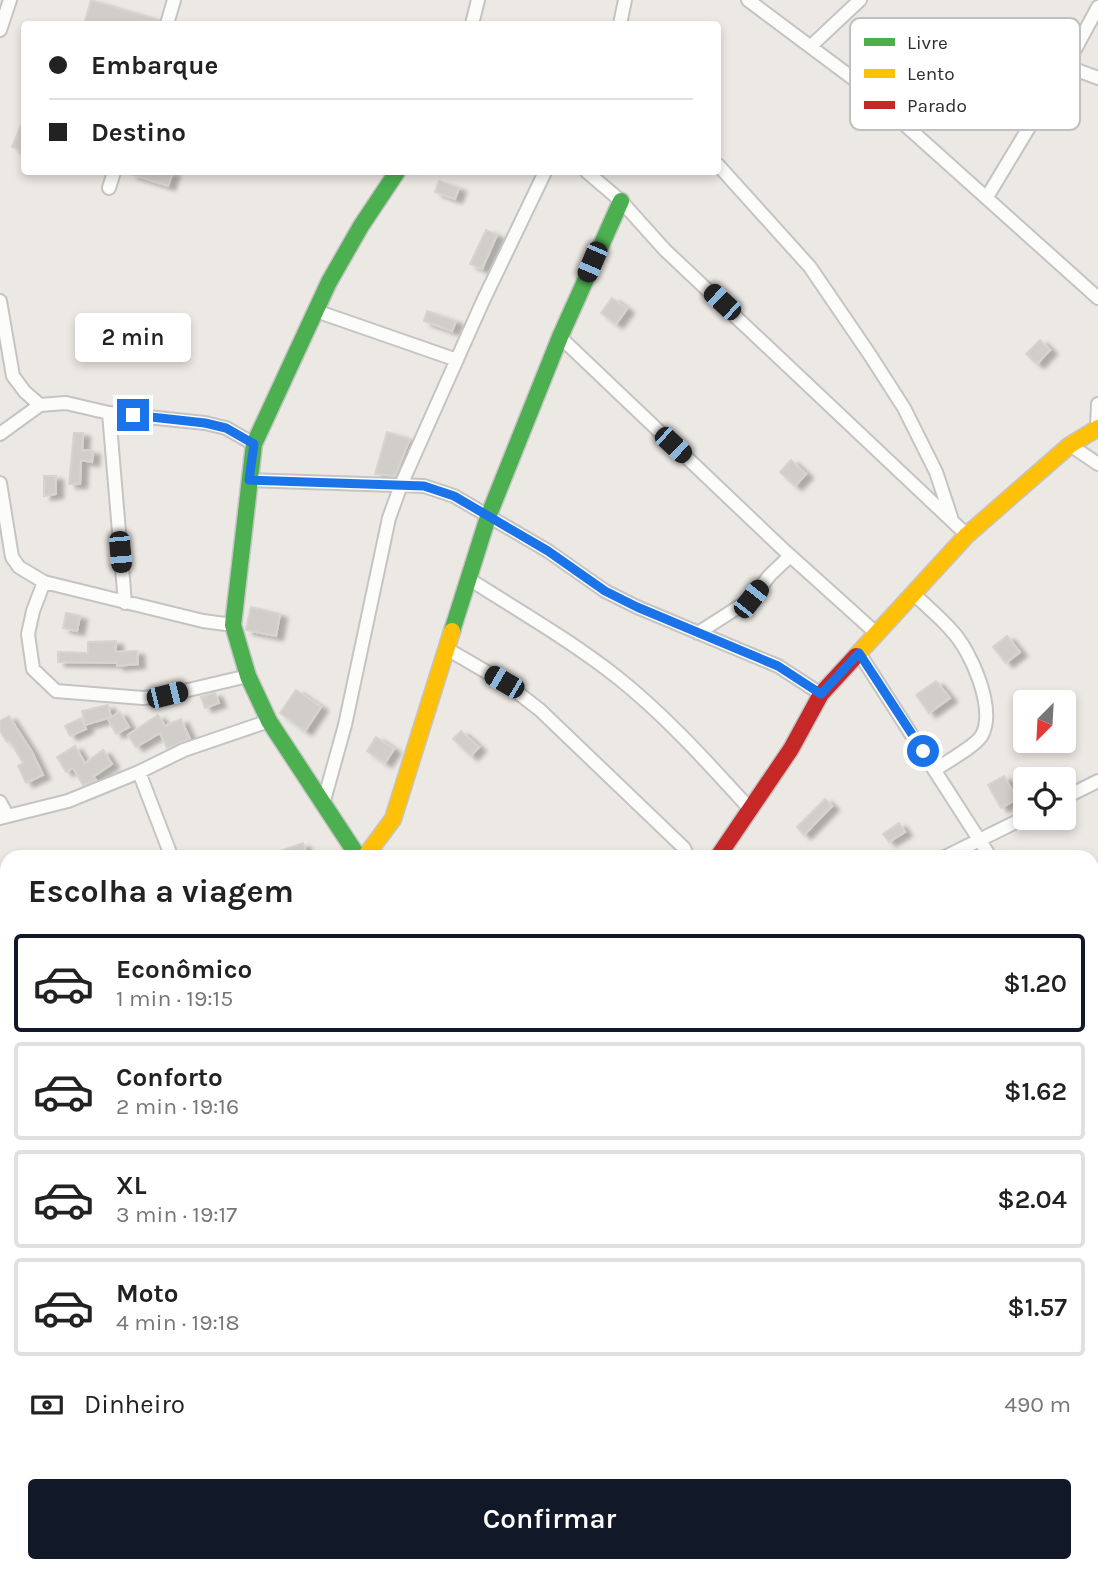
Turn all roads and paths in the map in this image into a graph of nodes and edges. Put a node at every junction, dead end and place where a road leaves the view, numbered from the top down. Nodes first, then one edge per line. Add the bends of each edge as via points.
1 (10, 0) edge
2 (174, 0) edge
3 (478, 0) edge
4 (625, 0) edge
5 (748, 0) edge
6 (860, 0) edge
7 (1098, 6) edge
8 (168, 21) edge
9 (473, 21) edge
10 (621, 21) edge
11 (0, 30) edge
12 (1080, 40) edge
13 (811, 46) junction
14 (1080, 71) edge
15 (850, 76) edge
16 (1098, 78) edge
17 (911, 130) edge
18 (1027, 130) edge
19 (721, 168) edge
20 (113, 175) edge
21 (395, 175) edge
22 (544, 175) edge
23 (591, 175) edge
24 (109, 188) dead end
25 (987, 197) junction
26 (621, 201) junction
27 (1098, 298) edge
28 (0, 301) edge
29 (316, 311) junction
30 (560, 337) junction
31 (457, 360) junction
32 (1098, 404) edge
33 (40, 405) junction
34 (109, 413) junction
35 (1097, 428) edge
36 (0, 433) edge
37 (254, 444) junction
38 (1070, 445) junction
39 (1098, 464) edge
40 (249, 480) junction
41 (0, 483) edge
42 (401, 485) junction
43 (488, 517) junction
44 (951, 518) junction
45 (967, 535) junction
46 (790, 556) junction
47 (469, 579) junction
48 (44, 582) junction
49 (913, 593) junction
50 (125, 603) junction
51 (233, 625) junction
52 (698, 633) junction
53 (876, 634) junction
54 (447, 649) junction
55 (859, 653) junction
56 (248, 676) junction
57 (821, 694) junction
58 (269, 721) junction
59 (934, 770) junction
60 (139, 772) junction
61 (1098, 781) edge
62 (1076, 792) edge
63 (0, 802) edge
64 (323, 804) junction
65 (750, 809) junction
66 (3, 817) edge
67 (1013, 823) edge
68 (978, 840) junction
69 (169, 850) edge
70 (354, 850) edge
71 (371, 850) edge
72 (684, 850) edge
73 (722, 850) edge
74 (959, 850) edge
75 (985, 850) edge

1 - 11 street
2 - 8 street
3 - 9 street
4 - 10 street
5 - 13 street
6 - 13 street
7 - 12 street
13 - 15 street
14 - 16 street
17 - 25 street
18 - 25 street
19 - 44 street via 810,267 870,355 904,408 936,472
20 - 24 street
21 - 29 street via 360,225
22 - 31 street
23 - 26 street
25 - 27 street
26 - 30 street
26 - 44 street via 665,250
28 - 33 street via 13,376
29 - 31 street
29 - 37 street
30 - 43 street
30 - 46 street
31 - 42 street
32 - 35 street
33 - 34 street via 66,403
33 - 36 street
34 - 37 street via 205,423 226,428
34 - 50 street
35 - 38 street
37 - 40 street
38 - 39 street
38 - 45 street
40 - 42 street
40 - 51 street
41 - 48 street via 12,556 19,567
42 - 43 street via 424,486 454,496
42 - 64 street via 389,518 345,725
43 - 47 street
43 - 52 street via 605,591
44 - 45 street
45 - 49 street
46 - 52 street via 751,599
46 - 53 street
47 - 54 street
47 - 65 street via 616,676 676,728
48 - 50 street
48 - 56 street via 28,634 33,669 56,691 143,698
49 - 53 street
49 - 59 street via 966,649 984,694 987,723 981,738
50 - 51 street
51 - 56 street
52 - 57 street via 778,666
53 - 55 street
54 - 71 street via 393,819
54 - 72 street via 504,682 540,710
55 - 57 street
55 - 59 street
56 - 58 street
57 - 65 street
58 - 60 street via 184,750
58 - 64 street
59 - 68 street
60 - 66 street via 68,801
60 - 69 street
61 - 62 street
63 - 66 street
64 - 70 street
65 - 73 street
67 - 68 street
68 - 74 street
68 - 75 street

